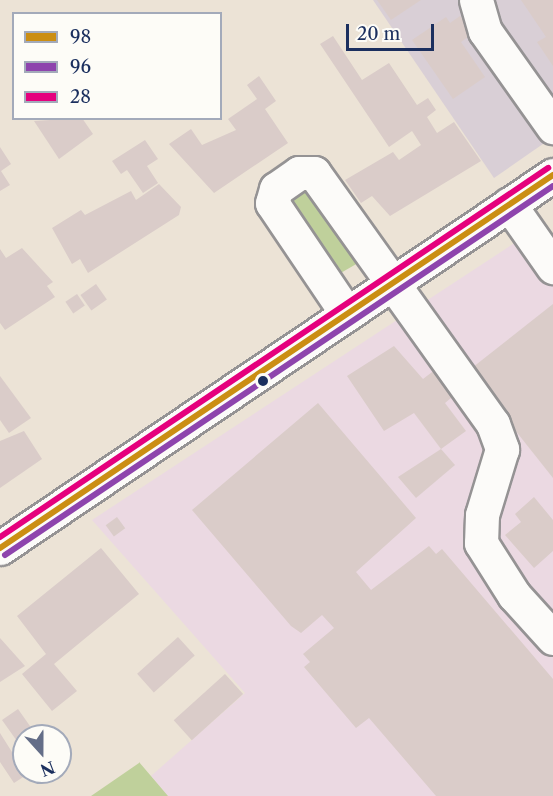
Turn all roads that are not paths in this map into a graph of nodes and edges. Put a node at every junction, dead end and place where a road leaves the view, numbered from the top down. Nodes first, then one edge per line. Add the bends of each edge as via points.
1 (476, 0) edge
2 (553, 127) edge
3 (553, 175) edge
4 (509, 204) junction
5 (553, 267) edge
6 (393, 283) junction
7 (347, 314) junction
8 (0, 548) edge
9 (553, 638) edge

1 - 2 main road via 485,31
3 - 4 main road
4 - 5 main road
4 - 6 main road
6 - 7 main road
6 - 7 main road via 314,173 287,179 272,196 274,209
6 - 9 main road via 500,436 502,449 482,514 482,543 514,595
7 - 8 main road

